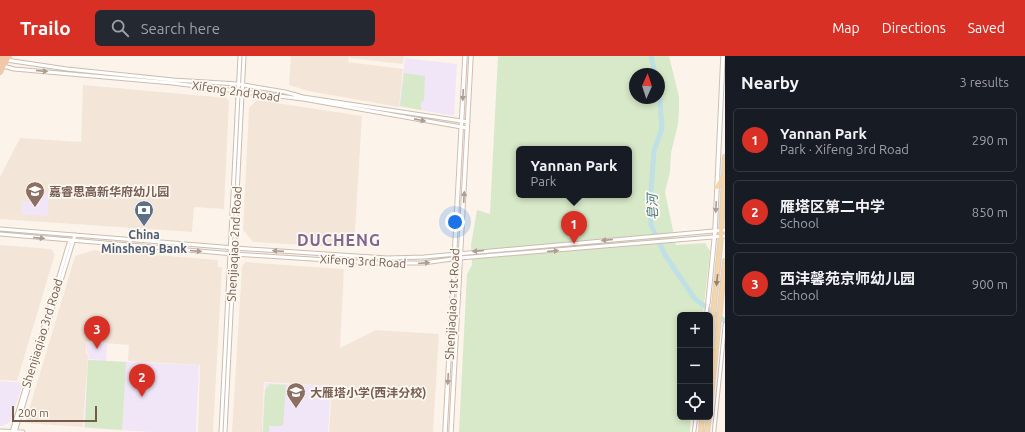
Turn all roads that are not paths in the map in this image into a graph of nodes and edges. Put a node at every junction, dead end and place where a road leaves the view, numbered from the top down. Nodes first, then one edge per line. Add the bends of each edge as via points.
1 (240, 56) edge
2 (244, 56) edge
3 (465, 56) edge
4 (471, 56) edge
5 (723, 56) edge
6 (3, 59) edge
7 (0, 72) edge
8 (238, 84) junction
9 (243, 85) junction
10 (238, 90) junction
11 (242, 91) junction
12 (461, 121) junction
13 (468, 122) junction
14 (461, 127) junction
15 (467, 128) junction
16 (725, 157) edge
17 (725, 176) edge
18 (717, 187) junction
19 (0, 229) edge
20 (723, 230) edge
21 (715, 231) junction
22 (0, 234) edge
23 (73, 235) junction
24 (723, 236) edge
25 (714, 237) junction
26 (72, 240) junction
27 (230, 247) junction
28 (235, 248) junction
29 (230, 253) junction
30 (461, 253) junction
31 (234, 254) junction
32 (454, 254) junction
33 (460, 258) junction
34 (455, 259) junction
35 (725, 261) edge
36 (708, 302) joint
37 (706, 312) edge
38 (713, 320) edge
39 (725, 326) edge
40 (712, 384) edge
41 (696, 420) edge
42 (702, 420) edge
43 (709, 420) edge
44 (0, 431) edge
45 (14, 432) edge
46 (23, 432) edge
47 (221, 432) edge
48 (225, 432) edge
49 (445, 432) edge
50 (451, 432) edge
51 (694, 432) edge
52 (701, 432) edge
53 (707, 432) edge
54 (714, 432) edge

1 - 8 street, Shenjiaqiao 2nd Road
2 - 9 street, Shenjiaqiao 2nd Road
3 -> 12 main road, Shenjiaqiao 1st Road
4 - 13 main road, Shenjiaqiao 1st Road
5 - 18 main road
6 - 7 highway
6 - 8 street, Xifeng 2nd Road via 67,69
6 -> 10 street, Xifeng 2nd Road via 14,69
8 - 9 street, Xifeng 2nd Road
8 - 10 street, Shenjiaqiao 2nd Road
9 - 11 street, Shenjiaqiao 2nd Road
9 - 12 street, Xifeng 2nd Road via 303,97
10 - 11 street, Xifeng 2nd Road
10 - 27 street, Shenjiaqiao 2nd Road
11 -> 14 street, Xifeng 2nd Road
11 - 28 street, Shenjiaqiao 2nd Road
12 - 13 street, Xifeng 2nd Road
12 - 14 main road, Shenjiaqiao 1st Road
13 - 15 main road, Shenjiaqiao 1st Road
14 - 15 street, Xifeng 2nd Road
14 - 32 main road, Shenjiaqiao 1st Road
30 -> 15 main road, Shenjiaqiao 1st Road
16 - 17 main road
17 - 18 main road
17 - 20 main road
18 -> 21 main road
19 - 23 street, Xifeng 3rd Road
20 - 21 street, Xifeng 3rd Road
20 - 24 main road
21 - 25 main road
21 -> 30 street, Xifeng 3rd Road
22 -> 26 street, Xifeng 3rd Road
23 - 26 street, Shenjiaqiao 3rd Road
23 - 27 street, Xifeng 3rd Road
24 - 25 street, Xifeng 3rd Road
24 -> 38 main road
33 -> 25 street, Xifeng 3rd Road
25 - 36 main road
26 -> 29 street, Xifeng 3rd Road
26 - 45 street, Shenjiaqiao 3rd Road
27 - 28 street, Xifeng 3rd Road
27 - 29 street, Shenjiaqiao 2nd Road
28 - 31 street, Shenjiaqiao 2nd Road
32 -> 28 street, Xifeng 3rd Road via 387,258
29 - 31 street, Xifeng 3rd Road
29 - 47 street, Shenjiaqiao 2nd Road
30 - 32 street, Xifeng 3rd Road
30 - 33 main road, Shenjiaqiao 1st Road
31 -> 34 street, Xifeng 3rd Road via 388,264
31 - 48 street, Shenjiaqiao 2nd Road
32 - 34 main road, Shenjiaqiao 1st Road
33 - 34 street, Xifeng 3rd Road
33 - 50 main road, Shenjiaqiao 1st Road
34 -> 49 main road, Shenjiaqiao 1st Road
35 - 40 main road
36 - 37 street
39 - 54 street
41 - 51 street
42 - 52 main road
43 - 53 main road
44 - 45 street
45 - 46 street

